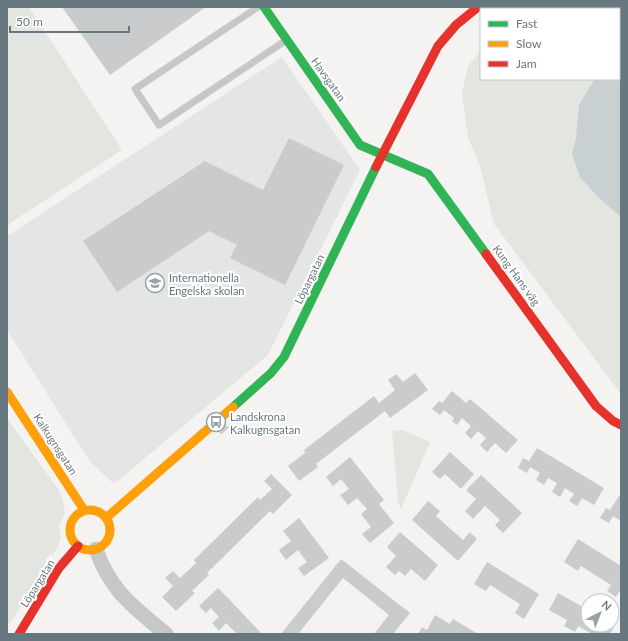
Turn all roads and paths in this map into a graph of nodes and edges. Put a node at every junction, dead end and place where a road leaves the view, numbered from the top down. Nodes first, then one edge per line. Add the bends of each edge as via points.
1 (258, 7) edge
2 (264, 7) edge
3 (478, 7) edge
4 (287, 40) junction
5 (382, 155) junction
6 (7, 392) edge
7 (621, 424) edge
8 (84, 510) junction
9 (106, 518) junction
10 (78, 546) junction
11 (96, 549) junction
12 (19, 634) edge
13 (166, 634) edge

1 - 4 lane via 134,90 159,125
2 - 4 street, Havsgatan
3 - 5 street, Löpargatan via 458,21 438,46
4 - 5 street, Havsgatan via 360,145
5 - 7 street, Kung Hans väg via 428,174 596,406 613,421
5 - 9 street, Löpargatan via 284,357 271,373 222,418
6 - 8 street, Kalkugnsgatan
8 - 9 street via 96,511
8 - 10 street via 74,517 70,524 71,536
9 - 11 street via 110,526 109,536 104,544
10 - 11 street via 85,550
10 - 12 street, Löpargatan via 59,568
11 - 13 street via 98,558 120,594

